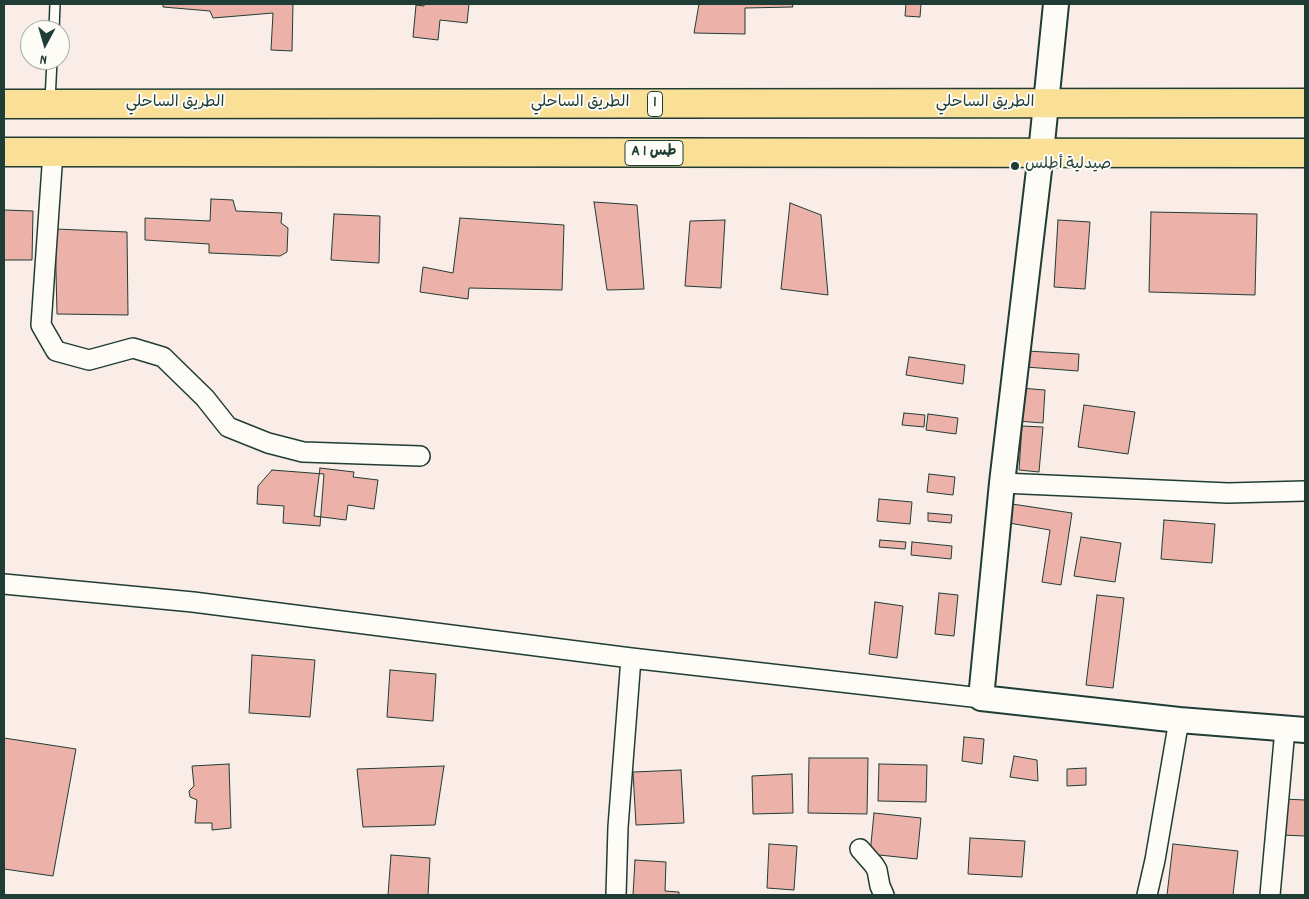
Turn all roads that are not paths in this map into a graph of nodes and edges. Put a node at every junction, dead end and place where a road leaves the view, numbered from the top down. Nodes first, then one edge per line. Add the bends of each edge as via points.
1 (55, 4) edge
2 (1056, 4) edge
3 (54, 20) edge
4 (52, 70) edge
5 (1305, 103) edge
6 (4, 104) edge
7 (50, 104) junction
8 (1046, 104) junction
9 (4, 152) edge
10 (53, 152) junction
11 (1041, 153) junction
12 (1305, 153) edge
13 (420, 456) dead end
14 (1002, 483) junction
15 (1305, 492) edge
16 (4, 584) edge
17 (631, 658) junction
18 (981, 698) junction
19 (1179, 720) junction
20 (1295, 730) edge
21 (860, 849) dead end
22 (616, 895) edge
23 (884, 895) edge
24 (1147, 895) edge
25 (1270, 895) edge

1 - 3 lane
2 - 8 street
4 - 7 lane
5 - 8 highway, الطريق الساحلي / 1
6 - 7 highway, الطريق الساحلي / 1
7 - 8 highway, الطريق الساحلي / 1
8 - 11 street
9 - 10 highway, A 1 طس
10 - 11 highway, A 1 طس
10 - 13 street via 41,325 56,352 89,360 133,348 163,357 205,398 228,427 268,443 303,452
11 - 12 highway, A 1 طس
11 - 14 street
14 - 15 street via 1228,493
14 - 18 street
16 - 17 street via 193,602
17 - 18 street
17 - 22 street
18 - 19 street
19 - 20 street
19 - 24 street
20 - 25 street
21 - 23 street via 877,870

